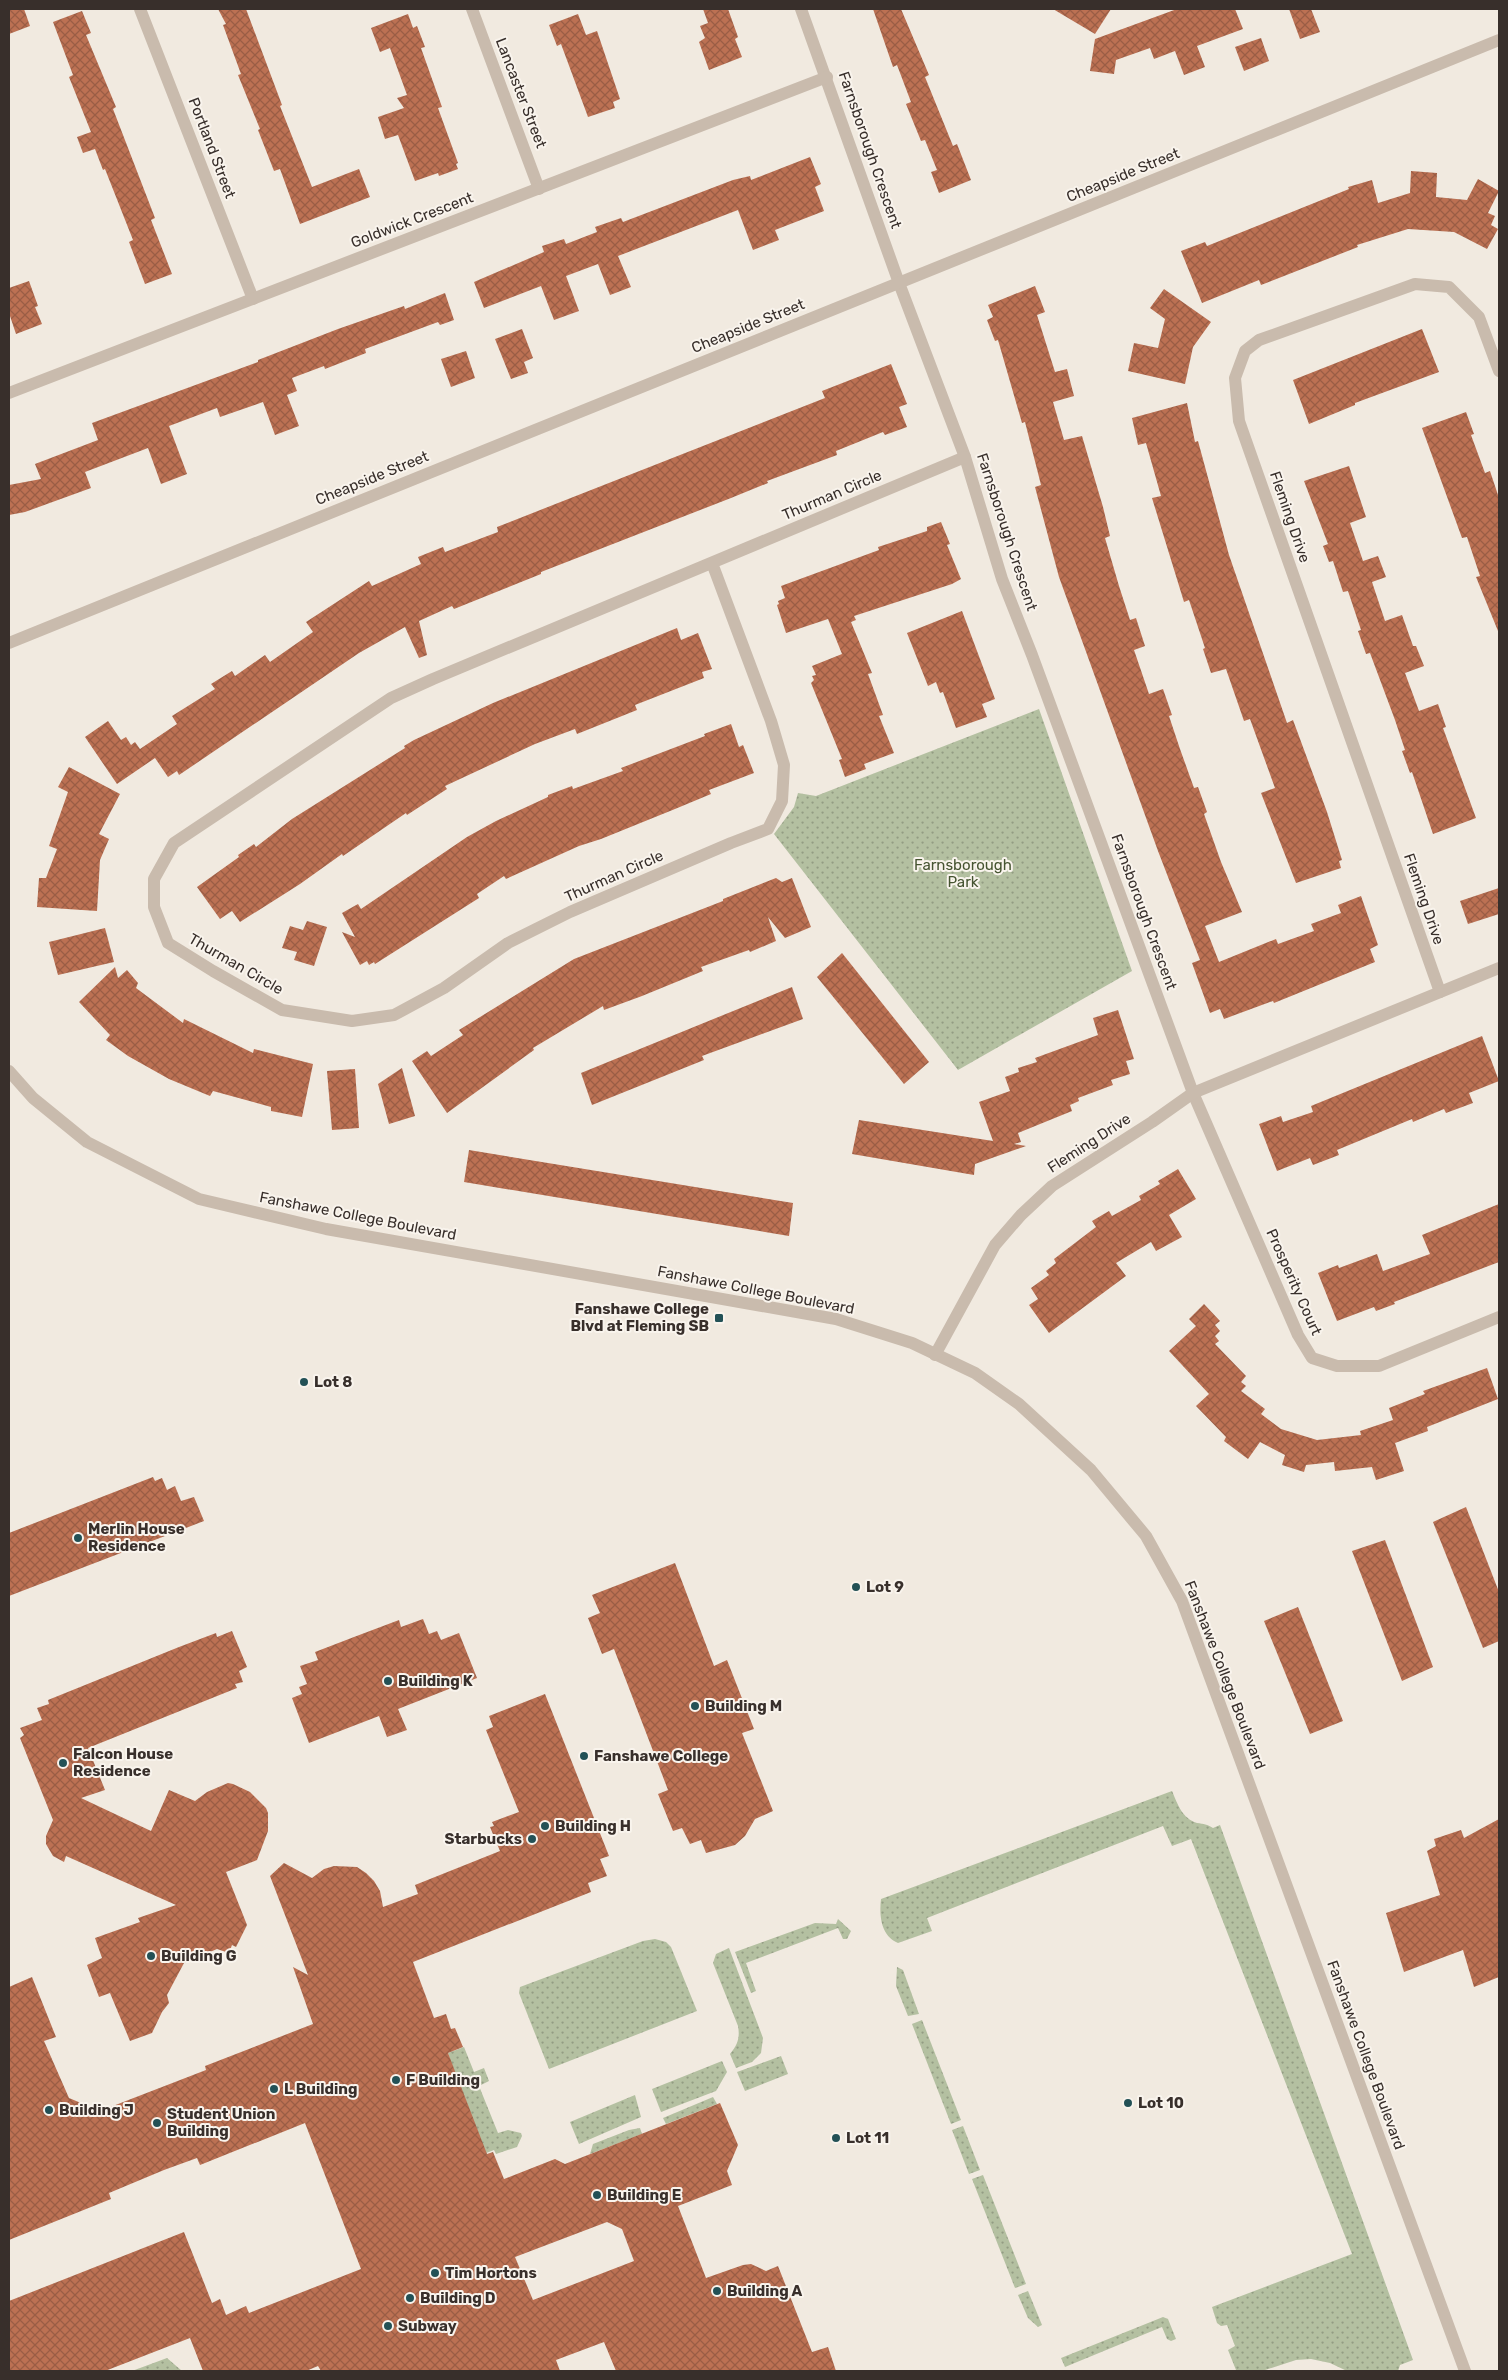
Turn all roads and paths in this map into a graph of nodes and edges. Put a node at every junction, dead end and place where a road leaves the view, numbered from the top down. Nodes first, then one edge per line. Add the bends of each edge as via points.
1 (140, 9) edge
2 (472, 9) edge
3 (801, 9) edge
4 (1499, 40) edge
5 (827, 77) junction
6 (540, 189) junction
7 (899, 283) junction
8 (253, 299) junction
9 (1499, 371) edge
10 (9, 393) edge
11 (965, 457) junction
12 (712, 563) junction
13 (9, 643) edge
14 (1499, 968) edge
15 (1440, 992) junction
16 (9, 1071) edge
17 (1192, 1093) junction
18 (1499, 1317) edge
19 (935, 1355) junction
20 (1465, 2371) edge

1 - 8 street, Portland Street
2 - 6 street, Lancaster Street
3 - 5 street, Farnsborough Crescent
4 - 7 street, Cheapside Street
5 - 6 street, Goldwick Crescent
5 - 7 street, Farnsborough Crescent
6 - 8 street, Goldwick Crescent
7 - 11 street, Farnsborough Crescent
7 - 13 street, Cheapside Street
8 - 10 street, Goldwick Crescent
9 - 15 street, Fleming Drive via 1479,317 1449,287 1415,284 1259,340 1245,351 1235,378 1238,421
11 - 12 street, Thurman Circle
11 - 17 street, Farnsborough Crescent via 1002,579
12 - 12 street, Thurman Circle via 391,698 174,843 154,879 154,907 168,943 282,1010 352,1021 394,1015 444,988 508,943 578,908 768,829 782,801 784,765 771,721
14 - 15 street, Fleming Drive
15 - 17 street, Fleming Drive
16 - 19 street, Fanshawe College Boulevard via 33,1098 87,1142 199,1199 326,1229 836,1319 912,1343
17 - 18 street, Prosperity Court via 1298,1335 1312,1358 1337,1366 1379,1366
17 - 19 street, Fleming Drive via 1052,1186 1021,1215 995,1245
19 - 20 street, Fanshawe College Boulevard via 975,1373 1019,1404 1091,1470 1146,1536 1182,1601

